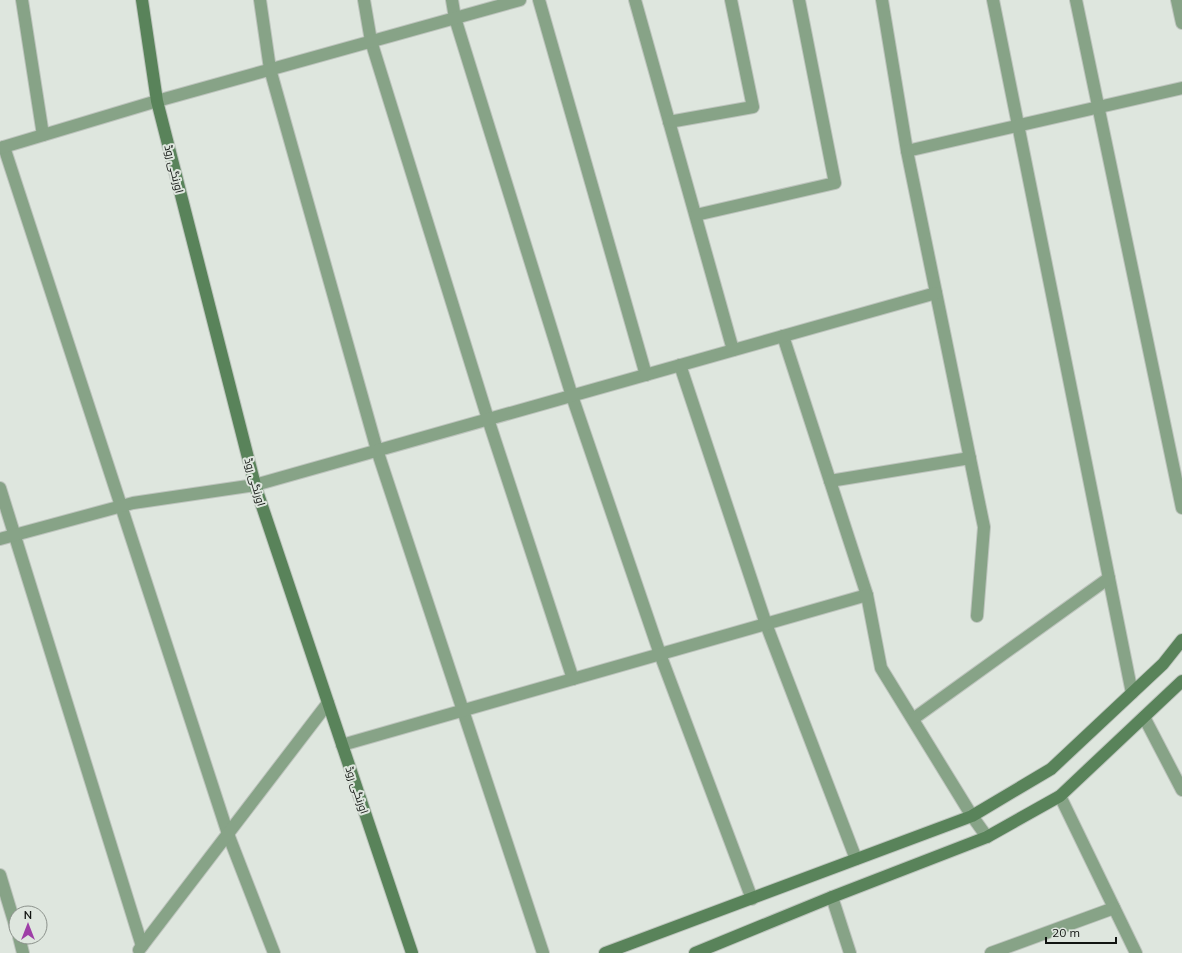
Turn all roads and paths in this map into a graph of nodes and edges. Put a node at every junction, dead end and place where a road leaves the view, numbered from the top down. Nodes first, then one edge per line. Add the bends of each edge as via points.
1 (22, 0) edge
2 (142, 0) edge
3 (260, 0) edge
4 (364, 0) edge
5 (452, 0) edge
6 (520, 0) edge
7 (539, 0) edge
8 (635, 0) edge
9 (731, 0) edge
10 (798, 0) edge
11 (882, 0) edge
12 (993, 0) edge
13 (1076, 0) edge
14 (1177, 0) edge
15 (455, 18) junction
16 (1182, 23) edge
17 (371, 41) junction
18 (270, 69) junction
19 (1182, 88) edge
20 (157, 101) junction
21 (1097, 107) junction
22 (670, 122) junction
23 (1018, 126) junction
24 (43, 135) junction
25 (2, 147) edge
26 (907, 151) junction
27 (696, 215) junction
28 (936, 293) junction
29 (783, 336) junction
30 (733, 350) junction
31 (680, 365) junction
32 (646, 375) junction
33 (572, 396) junction
34 (488, 419) junction
35 (377, 450) junction
36 (970, 458) junction
37 (830, 481) junction
38 (255, 485) junction
39 (0, 488) edge
40 (121, 506) junction
41 (1182, 508) edge
42 (16, 535) junction
43 (0, 539) edge
44 (1109, 578) junction
45 (867, 595) junction
46 (977, 616) dead end
47 (766, 624) junction
48 (1182, 640) edge
49 (660, 654) junction
50 (573, 679) junction
51 (1182, 681) edge
52 (1132, 693) junction
53 (328, 703) junction
54 (462, 710) junction
55 (1144, 717) junction
56 (913, 719) junction
57 (342, 744) junction
58 (1182, 790) edge
59 (1060, 796) junction
60 (972, 816) junction
61 (228, 834) junction
62 (987, 837) junction
63 (856, 859) junction
64 (0, 875) edge
65 (832, 897) junction
66 (752, 898) junction
67 (9, 905) edge
68 (1114, 908) junction
69 (139, 950) edge
70 (273, 952) edge
71 (412, 953) edge
72 (542, 953) edge
73 (605, 953) edge
74 (695, 953) edge
75 (850, 953) edge
76 (991, 953) edge
77 (1136, 953) edge

1 - 24 street
2 - 20 main road, اورنگی روڈ
3 - 18 street
4 - 17 street
5 - 15 street
6 - 15 street
7 - 32 street
8 - 22 street
9 - 22 street via 753,107
10 - 27 street via 835,183
11 - 26 street
12 - 23 street
13 - 21 street
14 - 16 street
15 - 17 street
15 - 33 street
17 - 18 street
17 - 34 street
18 - 20 street
18 - 35 street
19 - 21 street
20 - 24 street
20 - 38 main road, اورنگی روڈ
21 - 23 street
21 - 41 street
22 - 27 street
23 - 26 street
23 - 44 street
24 - 25 street
25 - 40 street
26 - 28 street
27 - 30 street
28 - 29 street
28 - 36 street
29 - 30 street
29 - 37 street
30 - 31 street
31 - 32 street
31 - 47 street
32 - 33 street
33 - 34 street
33 - 49 street
34 - 35 street
34 - 50 street
35 - 38 street
35 - 54 street
36 - 37 street
36 - 46 street via 984,527
37 - 45 street
38 - 40 street
38 - 53 main road, اورنگی روڈ
39 - 42 street
40 - 42 street
40 - 61 street
42 - 43 street
42 - 69 street
44 - 52 street
44 - 56 street
45 - 47 street
45 - 56 street via 881,668
47 - 49 street
47 - 63 street
48 - 52 main road via 1163,664
49 - 50 street
49 - 66 street
50 - 54 street
51 - 55 main road
52 - 60 main road via 1051,769
53 - 57 main road, اورنگی روڈ
53 - 61 street
54 - 57 street
54 - 72 street
55 - 58 street
55 - 59 main road
56 - 60 street
57 - 71 main road, اورنگی روڈ
59 - 62 main road
59 - 68 street
60 - 62 street
60 - 63 main road
61 - 69 street
61 - 70 street
62 - 65 main road
63 - 66 main road
64 - 67 street
65 - 74 main road
65 - 75 street
66 - 73 main road
68 - 76 street
68 - 77 street

